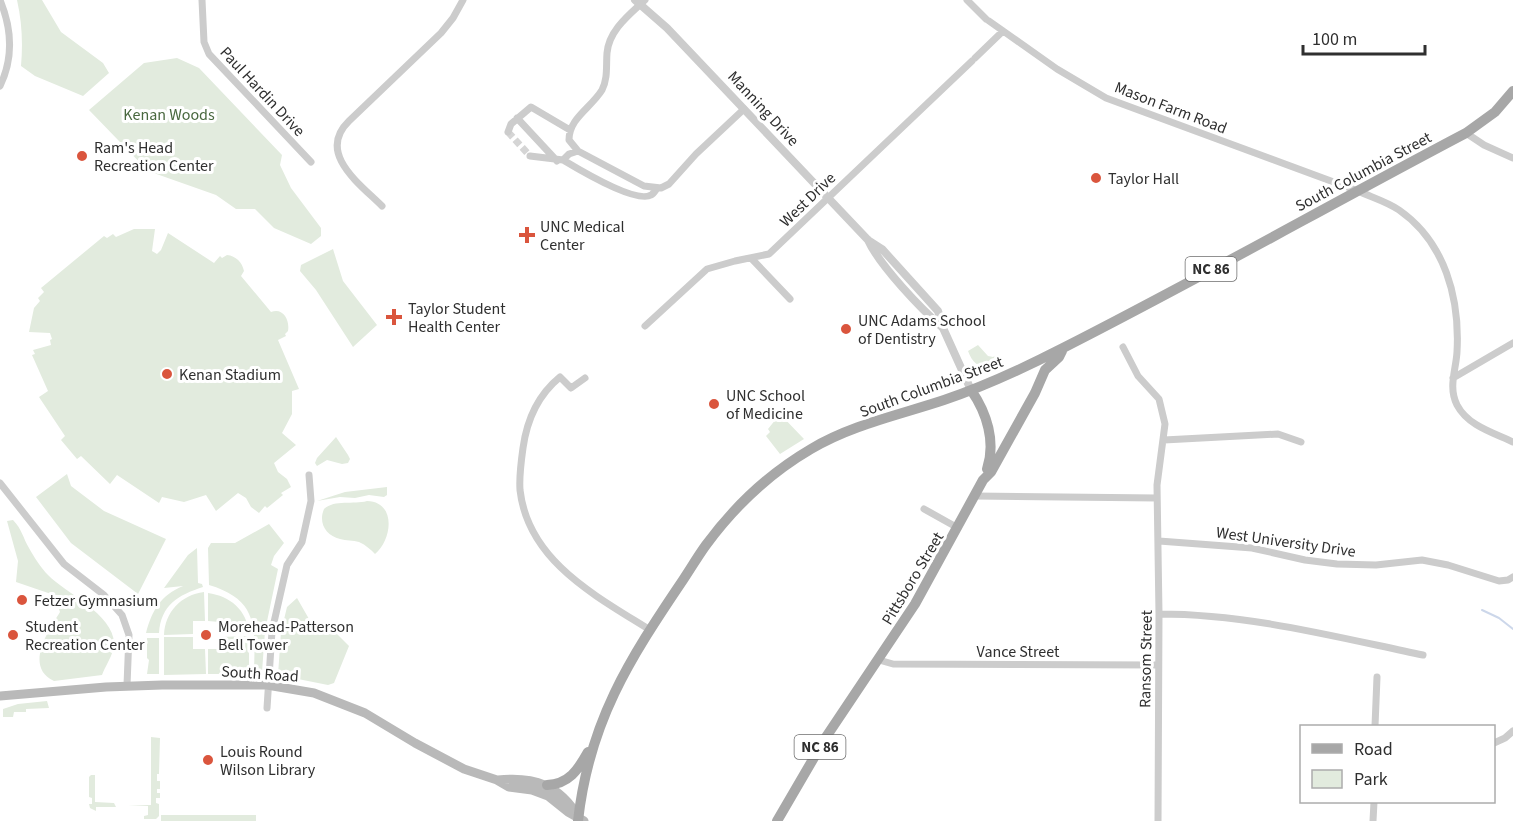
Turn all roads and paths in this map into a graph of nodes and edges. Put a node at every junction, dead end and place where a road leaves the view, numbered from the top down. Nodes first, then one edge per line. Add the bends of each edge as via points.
1 (0, 0) edge
2 (202, 0) edge
3 (463, 0) edge
4 (967, 0) edge
5 (640, 1) edge
6 (1003, 31) junction
7 (0, 86) edge
8 (1513, 91) edge
9 (744, 109) junction
10 (517, 118) junction
11 (570, 129) junction
12 (508, 132) dead end
13 (1466, 133) junction
14 (578, 151) junction
15 (530, 156) tunnel mouth
16 (1513, 158) edge
17 (560, 160) junction
18 (311, 162) dead end
19 (657, 188) junction
20 (1358, 191) junction
21 (827, 197) junction
22 (382, 206) dead end
23 (751, 258) junction
24 (790, 299) dead end
25 (645, 326) dead end
26 (1513, 343) edge
27 (1064, 347) junction
28 (1123, 347) dead end
29 (585, 378) dead end
30 (1453, 378) junction
31 (971, 390) junction
32 (1164, 440) junction
33 (1301, 442) dead end
34 (1513, 442) edge
35 (309, 475) dead end
36 (983, 480) junction
37 (0, 483) edge
38 (975, 496) junction
39 (1157, 498) junction
40 (924, 509) dead end
41 (958, 528) junction
42 (1159, 541) junction
43 (1513, 577) edge
44 (1160, 614) junction
45 (650, 630) junction
46 (1423, 655) dead end
47 (879, 660) junction
48 (1158, 665) junction
49 (1377, 677) dead end
50 (127, 686) junction
51 (267, 686) junction
52 (0, 696) edge
53 (267, 708) dead end
54 (1376, 725) edge
55 (1513, 731) edge
56 (593, 744) junction
57 (1495, 744) edge
58 (497, 780) junction
59 (547, 785) junction
60 (1374, 803) edge
61 (580, 820) edge
62 (777, 821) edge
63 (1158, 821) edge
64 (1374, 821) edge

1 - 7 street via 11,39
2 - 18 street, Paul Hardin Drive via 205,48
3 - 22 street via 441,33 339,134 337,150 344,167
4 - 6 street, Mason Farm Road
5 - 9 street, Manning Drive
5 - 11 street via 614,33 602,89
6 - 20 street, Mason Farm Road via 1057,69 1112,100
6 - 21 street, West Drive
8 - 13 main road, South Columbia Street / NC 86
9 - 19 street via 669,184
9 - 21 street, Manning Drive
10 - 11 street via 531,107
10 - 12 street
10 - 17 street
11 - 14 street via 569,140
13 - 16 street
13 - 20 main road, South Columbia Street / NC 86
14 - 17 street
14 - 19 street via 644,186
15 - 17 street
17 - 19 street via 630,195 644,197
20 - 27 main road, South Columbia Street / NC 86
20 - 30 street, Mason Farm Road via 1398,209 1422,229 1441,259 1456,311 1458,338
21 - 23 street, West Drive via 769,254
21 - 31 street, Manning Drive via 932,302
23 - 24 street
23 - 25 street, West Drive via 707,269
26 - 30 street
27 - 31 main road, South Columbia Street / NC 86
27 - 36 main road, Pittsboro Street / NC 86 via 1045,370 991,472
28 - 32 street, Ransom Street via 1138,375 1159,399
29 - 45 street via 571,388 560,377 534,409 521,462 524,510 545,550 563,571
30 - 34 street, Mason Farm Road via 1453,393 1464,415
31 - 36 main road, Manning Drive via 991,440
31 - 45 main road, South Columbia Street / NC 86 via 840,435 781,470 746,499 713,536
32 - 33 street via 1278,434
32 - 39 street, Ransom Street
35 - 51 street via 311,501 302,542 287,564 280,592
36 - 38 main road, Pittsboro Street / NC 86
37 - 50 street via 60,560 104,595 122,615 129,635
38 - 39 street
38 - 41 main road, Pittsboro Street / NC 86
39 - 42 street, Ransom Street
40 - 41 street
41 - 47 main road, Pittsboro Street / NC 86
42 - 43 street, West University Drive via 1252,548 1344,565 1422,560 1499,581
42 - 44 street, Ransom Street
44 - 46 street via 1252,621
44 - 48 street, Ransom Street
45 - 56 main road, South Columbia Street / NC 86 via 615,688
47 - 48 street, Vance Street via 893,664
47 - 62 main road, Pittsboro Street / NC 86 via 825,737
48 - 63 street, Ransom Street
49 - 54 street
50 - 51 main road, South Road
50 - 52 main road, South Road
51 - 53 street
51 - 58 main road, South Road via 314,693 348,705 448,761
55 - 57 street
56 - 59 main road via 570,778
56 - 61 main road, South Columbia Street / NC 86
58 - 59 main road, South Road
58 - 61 main road, South Road via 509,787 548,796
59 - 61 main road, South Road via 570,803
60 - 64 street

